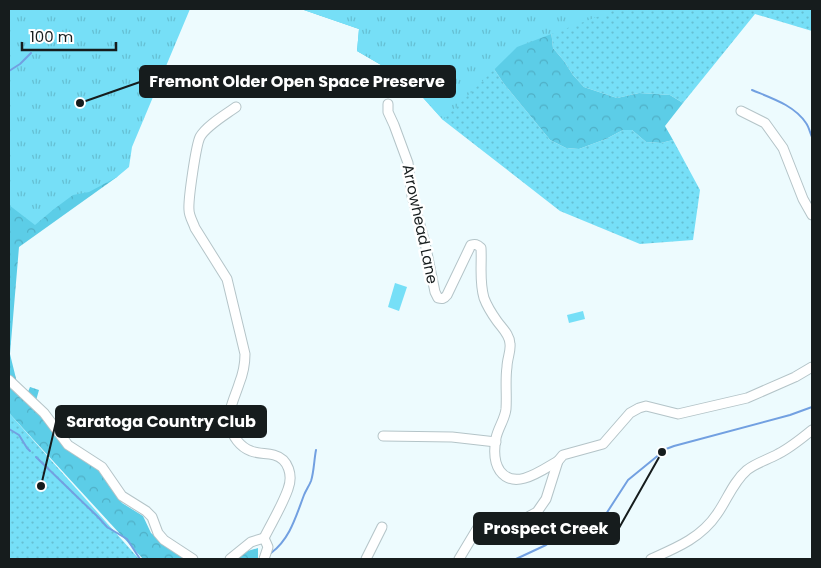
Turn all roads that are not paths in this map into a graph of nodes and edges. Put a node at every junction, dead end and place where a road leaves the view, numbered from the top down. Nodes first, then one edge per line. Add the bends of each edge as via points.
1 (388, 104) dead end
2 (236, 107) dead end
3 (741, 111) dead end
4 (812, 215) edge
5 (812, 367) edge
6 (9, 380) edge
7 (812, 430) edge
8 (383, 436) dead end
9 (496, 442) junction
10 (558, 461) junction
11 (382, 527) dead end
12 (264, 538) junction
13 (192, 559) edge
14 (230, 559) edge
15 (264, 559) edge
16 (366, 559) edge
17 (459, 559) edge
18 (652, 559) edge

1 - 9 street, Arrowhead Lane via 388,112 408,164 412,196 438,298 447,295 471,245 481,248 484,297 511,345 506,367 506,410
2 - 12 street via 199,138 189,210 195,228 227,279 245,354 243,374 231,406 230,424 242,445 251,451 276,455 286,462 290,473 289,488
3 - 4 street via 765,123 783,148
5 - 10 street via 747,398 678,414 646,406 639,408 630,413 603,444 563,455
6 - 13 street via 44,413 68,445 102,467 122,496 146,510 164,540
7 - 18 street via 748,470 716,516 692,540
8 - 9 street via 452,437
9 - 10 street, Arrowhead Lane via 495,461 510,480 535,474
10 - 17 street via 546,499 537,512 526,518 488,520 480,524
11 - 16 street
12 - 14 street via 251,542
12 - 15 street via 268,547

